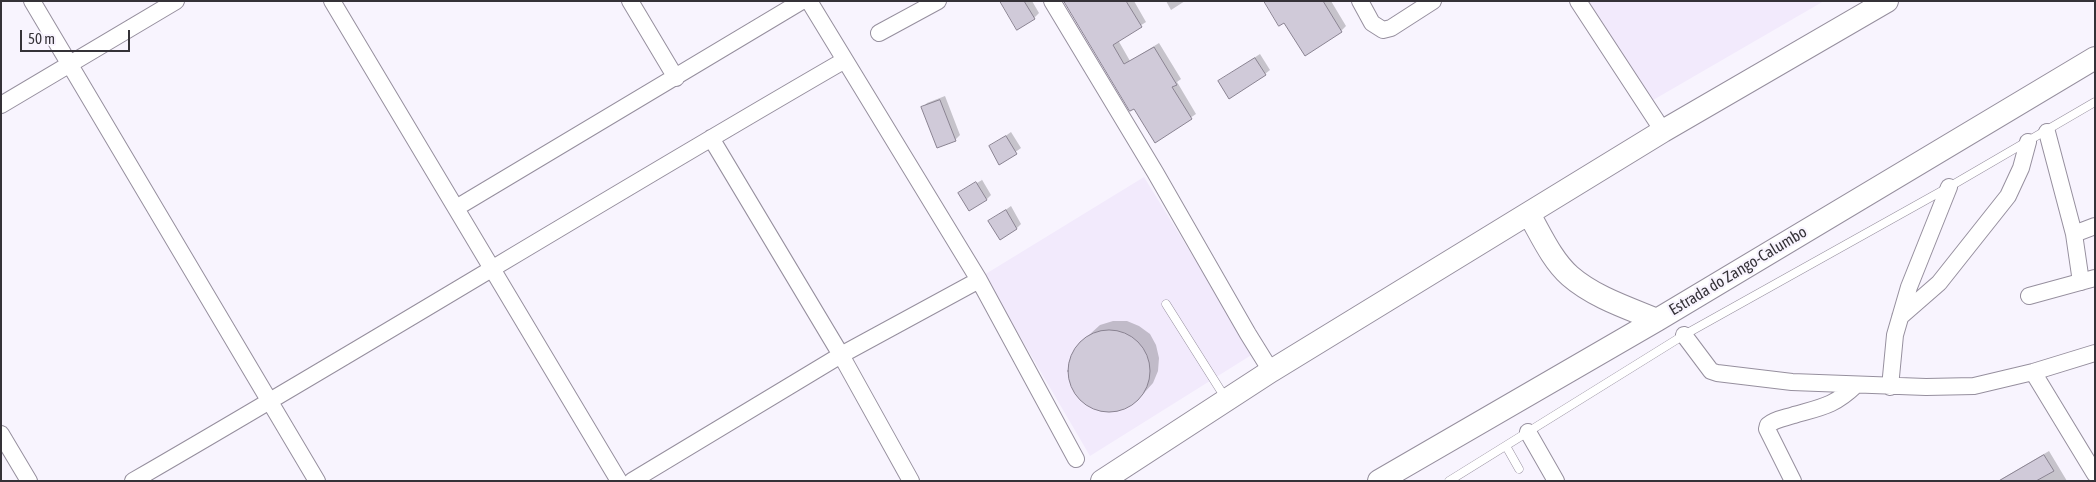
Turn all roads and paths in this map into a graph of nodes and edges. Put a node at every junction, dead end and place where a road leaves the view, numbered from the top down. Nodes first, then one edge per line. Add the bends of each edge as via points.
1 (32, 1) edge
2 (176, 1) edge
3 (332, 1) edge
4 (630, 1) edge
5 (802, 1) edge
6 (809, 1) edge
7 (938, 1) edge
8 (1052, 1) edge
9 (1360, 1) edge
10 (1433, 1) edge
11 (1578, 1) edge
12 (1887, 1) edge
13 (879, 33) dead end
14 (2095, 58) edge
15 (845, 60) junction
16 (70, 64) junction
17 (676, 78) junction
18 (2095, 102) edge
19 (1, 105) edge
20 (1663, 130) junction
21 (2047, 132) junction
22 (711, 138) junction
23 (2028, 142) junction
24 (1950, 187) junction
25 (456, 208) junction
26 (1529, 214) junction
27 (2095, 226) edge
28 (2074, 234) junction
29 (492, 269) junction
30 (979, 280) junction
31 (2088, 280) edge
32 (2029, 296) dead end
33 (1166, 304) dead end
34 (1900, 317) junction
35 (1657, 320) junction
36 (1684, 335) junction
37 (2095, 353) edge
38 (841, 355) junction
39 (1271, 371) junction
40 (2033, 372) junction
41 (1856, 385) junction
42 (1890, 387) junction
43 (1227, 401) junction
44 (270, 402) junction
45 (1528, 432) junction
46 (1, 434) edge
47 (1506, 446) junction
48 (1076, 459) dead end
49 (1519, 469) dead end
50 (2095, 474) edge
51 (29, 481) edge
52 (134, 481) edge
53 (317, 481) edge
54 (619, 481) edge
55 (632, 481) edge
56 (911, 481) edge
57 (1102, 481) edge
58 (1379, 481) edge
59 (1449, 481) edge
60 (1556, 481) edge
61 (1793, 481) edge

1 - 16 street
2 - 16 street
3 - 25 street
4 - 17 street
5 - 17 street
6 - 15 street
7 - 13 street
8 - 39 street
9 - 10 street via 1372,23 1383,30
11 - 20 street
12 - 20 main road
14 - 35 main road, Estrada do Zango-Calumbo
15 - 22 street
15 - 30 street
16 - 19 street
16 - 44 street
17 - 25 street
18 - 21 lane
20 - 26 main road
21 - 23 lane
21 - 28 street
22 - 29 street
22 - 38 street
23 - 24 lane
23 - 34 street via 2008,196 1939,282
24 - 34 street
24 - 36 lane
25 - 29 street
26 - 35 main road via 1545,243 1569,275 1603,297
26 - 39 main road
27 - 28 street
28 - 31 street
29 - 44 street
29 - 54 street
30 - 38 street
30 - 48 street
31 - 32 street
33 - 43 lane
34 - 42 street
35 - 58 main road, Estrada do Zango-Calumbo
36 - 41 street via 1711,371 1717,373 1792,382
36 - 45 lane
37 - 40 street
38 - 55 street
38 - 56 street
39 - 43 main road
40 - 42 street via 1974,386
40 - 50 street
41 - 42 street
41 - 61 street via 1830,404 1768,425 1767,429
43 - 57 main road
44 - 52 street
44 - 53 street
45 - 47 lane
45 - 60 street
46 - 51 street
47 - 49 lane
47 - 59 lane

